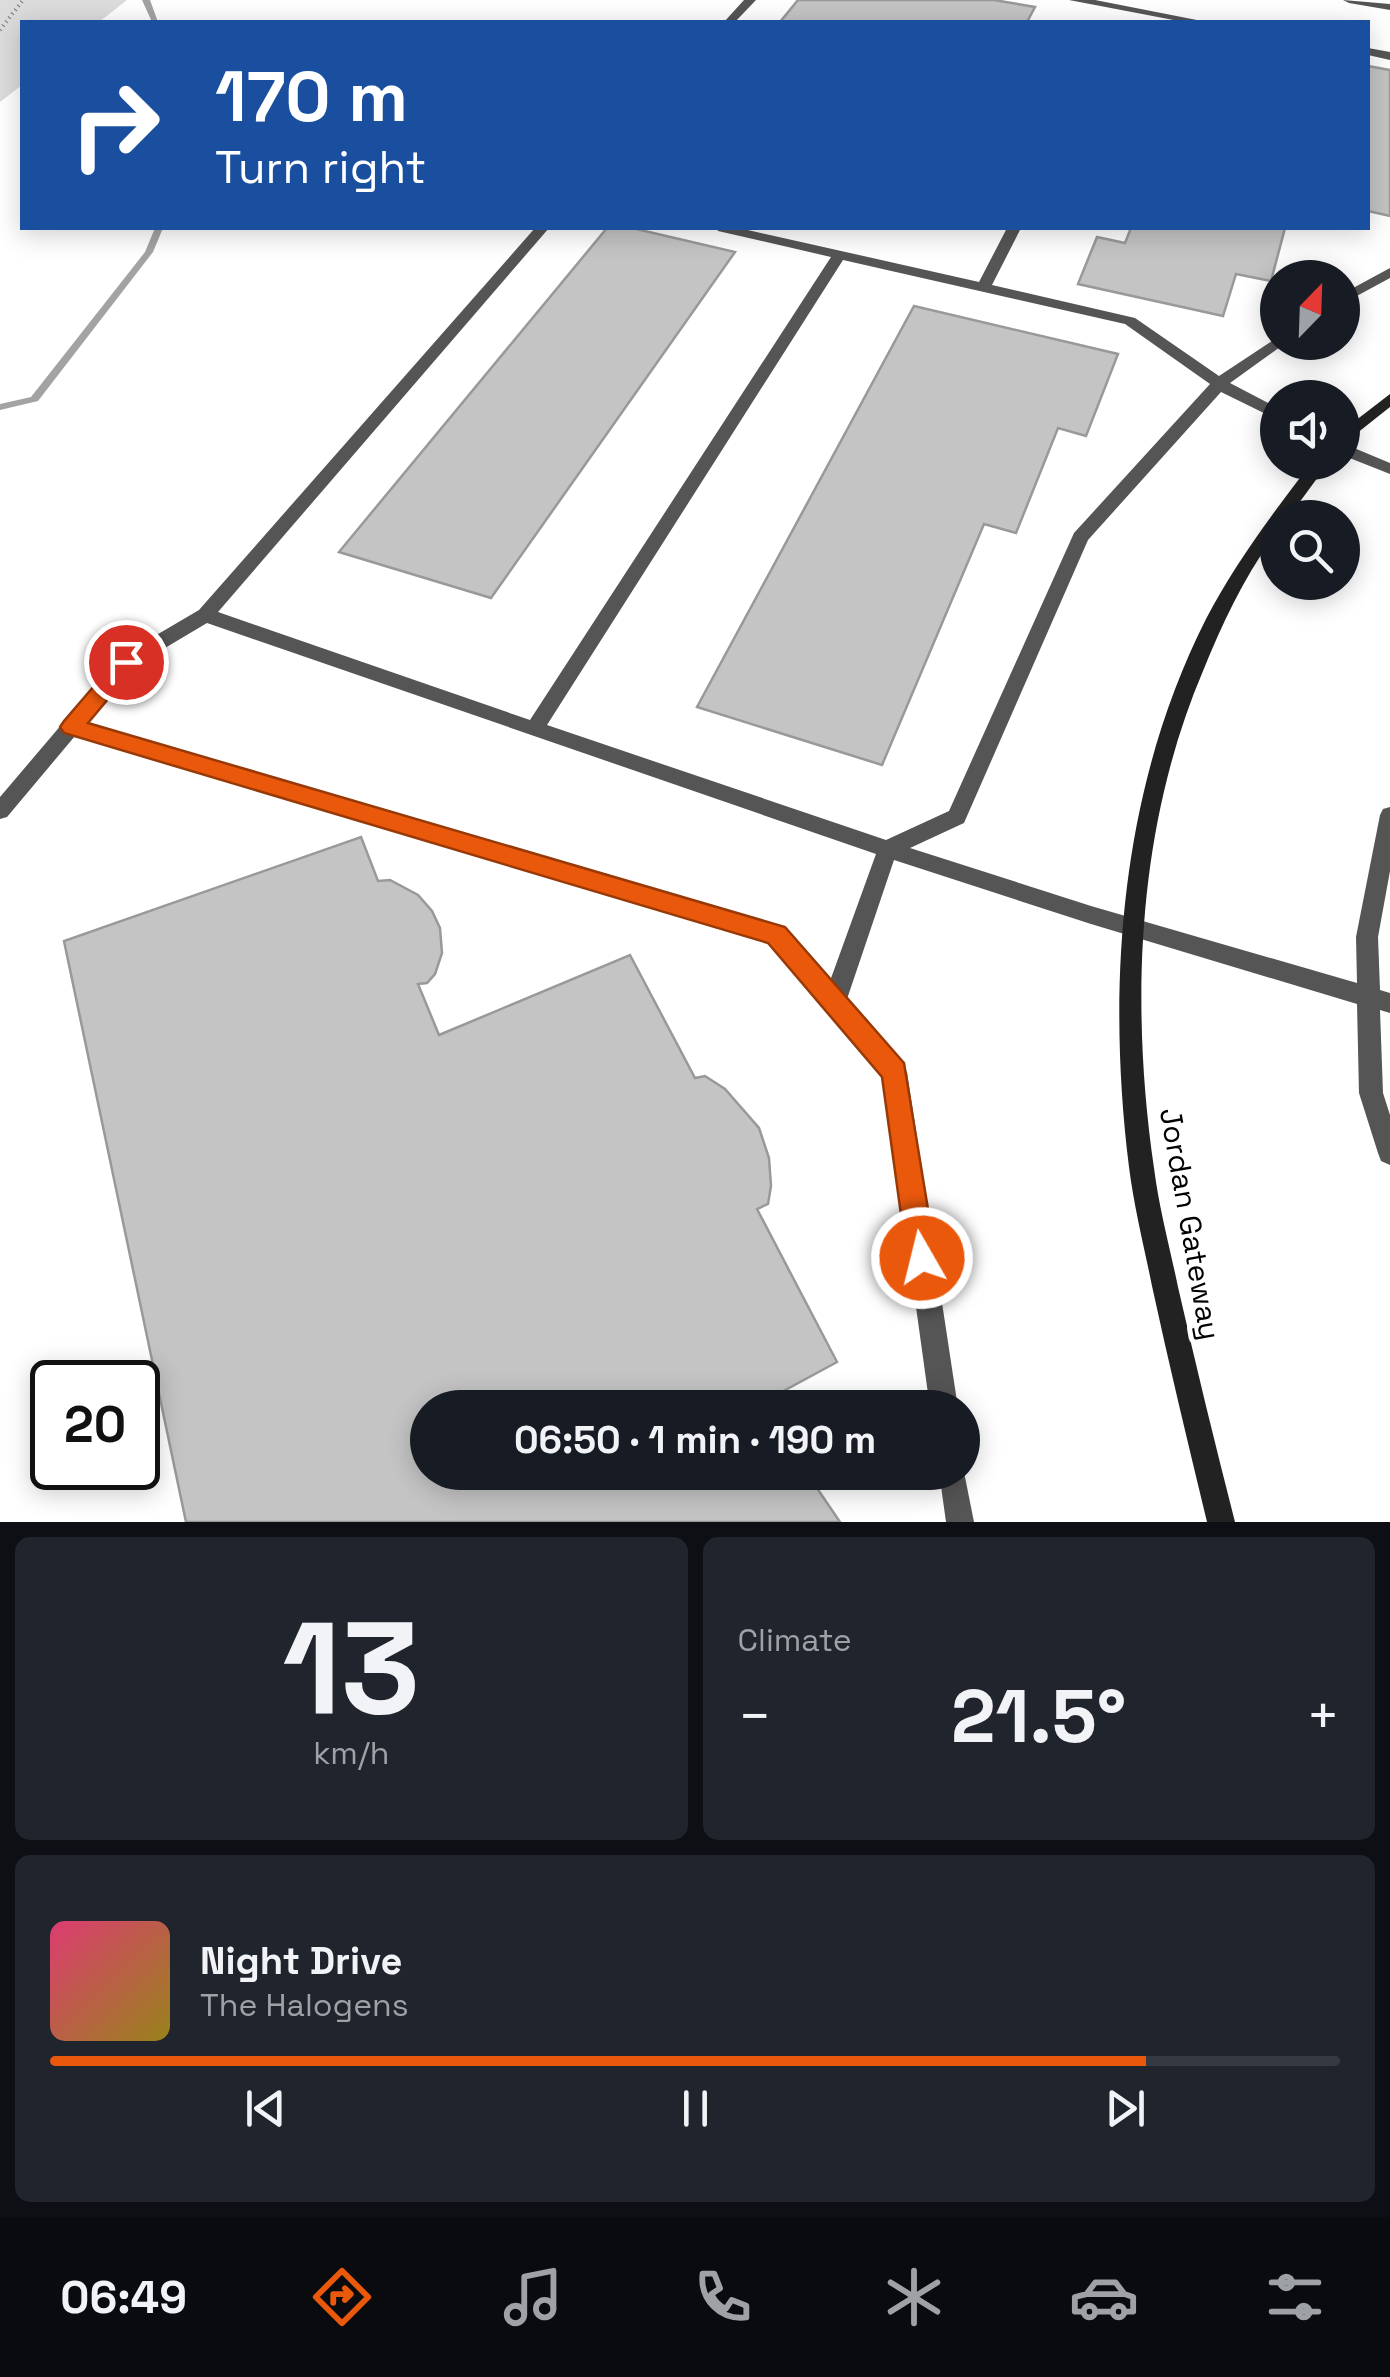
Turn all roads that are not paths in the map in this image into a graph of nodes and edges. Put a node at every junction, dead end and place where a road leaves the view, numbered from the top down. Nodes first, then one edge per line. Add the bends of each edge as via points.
1 (750, 0) edge
2 (1075, 0) edge
3 (1349, 0) edge
4 (1390, 7) edge
5 (1124, 9) junction
6 (731, 20) edge
7 (1119, 20) edge
8 (1189, 20) edge
9 (540, 230) edge
10 (732, 230) edge
11 (1013, 230) edge
12 (840, 254) junction
13 (1390, 272) edge
14 (984, 287) junction
15 (1360, 290) edge
16 (1260, 356) edge
17 (1220, 383) junction
18 (1390, 399) edge
19 (1260, 406) edge
20 (1360, 425) edge
21 (1360, 456) edge
22 (1390, 469) edge
23 (1305, 480) edge
24 (205, 616) junction
25 (72, 727) junction
26 (535, 728) junction
27 (0, 811) edge
28 (1390, 815) edge
29 (888, 848) junction
30 (1130, 926) junction
31 (1379, 1000) edge
32 (834, 1003) junction
33 (1390, 1153) edge
34 (941, 1390) edge
35 (956, 1490) edge
36 (960, 1522) edge
37 (1221, 1522) edge

1 - 6 lane
2 - 5 lane
3 - 4 lane
5 - 7 lane
5 - 8 lane
9 - 24 lane
10 - 12 lane
11 - 14 lane
12 - 14 lane
12 - 26 lane
13 - 15 lane
14 - 17 lane via 1130,320
16 - 17 lane
17 - 19 lane
17 - 29 lane via 1080,537 958,817
18 - 20 main road
21 - 22 lane
23 - 30 main road, Jordan Gateway via 1242,567 1178,698
24 - 25 lane via 126,662
24 - 26 lane
25 - 27 lane
25 - 32 lane via 776,934
26 - 29 lane
28 - 31 lane via 1367,937
29 - 30 lane
29 - 32 lane
30 - 31 lane
30 - 37 main road, Jordan Gateway via 1128,1025 1141,1168
31 - 33 lane via 1372,1093
32 - 34 lane via 894,1072
35 - 36 lane

